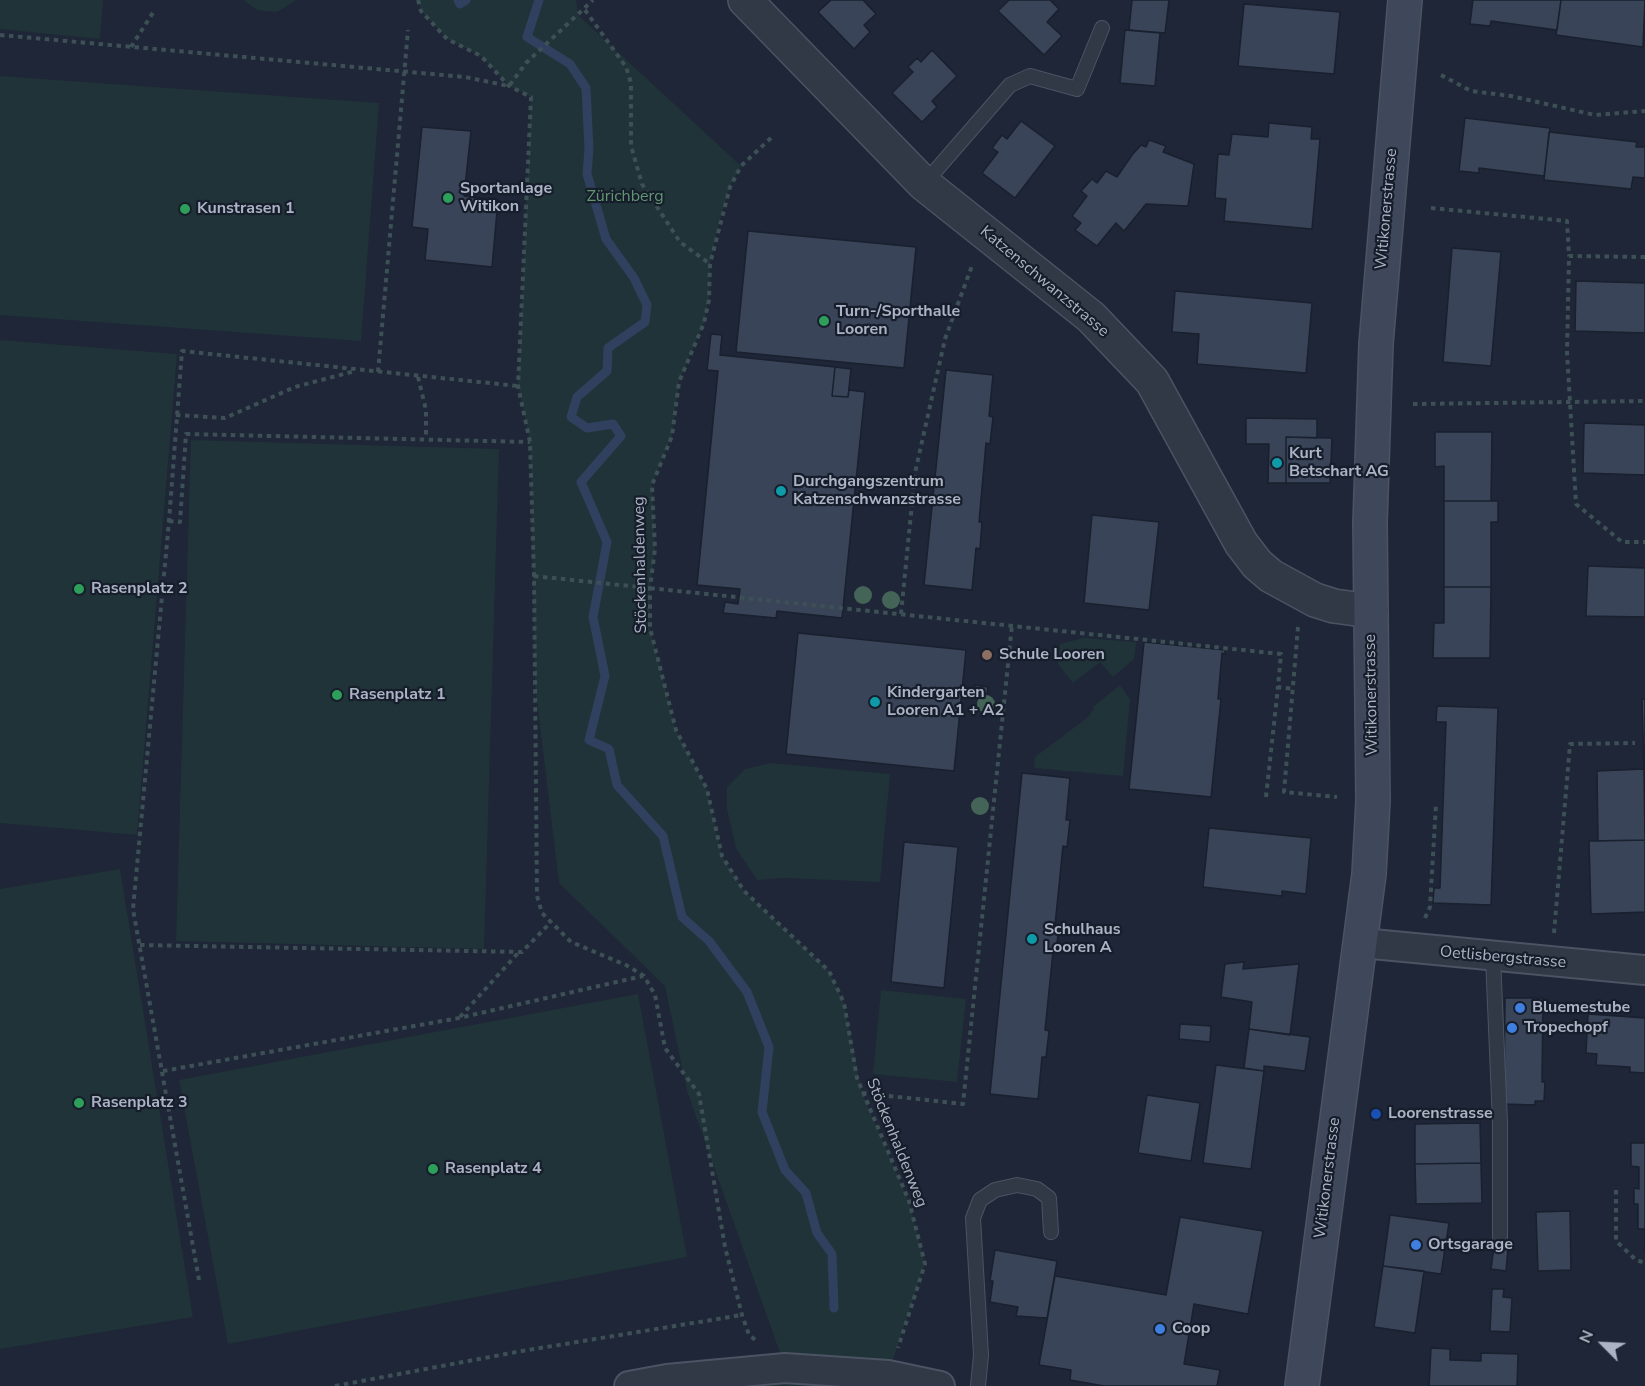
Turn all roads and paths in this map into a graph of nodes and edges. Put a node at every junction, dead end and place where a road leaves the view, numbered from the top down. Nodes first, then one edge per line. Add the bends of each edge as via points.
1 (418, 0) edge
2 (593, 0) edge
3 (745, 0) edge
4 (1405, 0) edge
5 (585, 9) junction
6 (154, 11) dead end
7 (1102, 28) dead end
8 (408, 30) dead end
9 (0, 35) edge
10 (131, 47) junction
11 (405, 73) junction
12 (1441, 75) dead end
13 (509, 86) junction
14 (1645, 111) edge
15 (771, 138) dead end
16 (924, 184) junction
17 (1431, 208) dead end
18 (1000, 245) junction
19 (1569, 256) junction
20 (1645, 257) edge
21 (711, 264) junction
22 (357, 370) junction
23 (378, 372) junction
24 (418, 377) junction
25 (518, 386) junction
26 (1645, 401) edge
27 (1570, 402) junction
28 (1413, 404) dead end
29 (176, 415) junction
30 (426, 440) junction
31 (530, 442) junction
32 (169, 521) junction
33 (1645, 542) edge
34 (534, 576) junction
35 (650, 588) junction
36 (1371, 610) junction
37 (901, 614) junction
38 (1012, 625) junction
39 (1298, 627) dead end
40 (1278, 687) junction
41 (1294, 689) junction
42 (1635, 743) dead end
43 (1266, 796) dead end
44 (1337, 796) dead end
45 (1436, 804) dead end
46 (1424, 922) dead end
47 (550, 923) junction
48 (1554, 936) dead end
49 (1362, 943) junction
50 (140, 945) junction
51 (519, 952) junction
52 (1493, 957) junction
53 (1645, 970) edge
54 (644, 976) junction
55 (459, 1018) junction
56 (163, 1071) junction
57 (862, 1093) junction
58 (1616, 1190) dead end
59 (1051, 1232) dead end
60 (1500, 1244) dead end
61 (1645, 1263) edge
62 (199, 1280) dead end
63 (888, 1375) junction
64 (335, 1386) edge
65 (629, 1386) edge
66 (940, 1386) edge
67 (978, 1386) edge
68 (1302, 1386) edge

1 - 13 path via 421,11 447,39 481,56
2 - 5 path
3 - 16 street, Katzenschwanzstrasse
4 - 36 main road, Witikonerstrasse via 1376,344
5 - 13 path via 526,63
5 - 21 path via 626,67 631,83 631,146 642,184 680,242
6 - 10 path
7 - 16 lane via 1077,89 1030,76 1010,85
8 - 11 path
9 - 10 path
10 - 11 path
11 - 13 path via 465,77
11 - 23 path
12 - 14 path via 1471,91 1595,115
13 - 25 path via 531,97
15 - 21 path, Stöckenhaldenweg via 741,166 730,187
16 - 18 street, Katzenschwanzstrasse
17 - 19 path via 1567,221
18 - 36 street, Katzenschwanzstrasse via 1091,317 1152,381 1241,543 1257,564 1270,576 1315,600
18 - 37 path via 974,258 945,339 915,473
19 - 20 path
19 - 27 path
21 - 35 path, Stöckenhaldenweg via 704,323 679,382 672,436 652,485 656,549
22 - 23 path
22 - 29 path via 295,387 225,418
22 - 29 path via 182,351
23 - 24 path
24 - 25 path
24 - 30 path via 426,410
25 - 31 path
26 - 27 path
27 - 28 path
27 - 33 path via 1576,504 1622,542
29 - 32 path
30 - 31 path
30 - 32 path via 186,434 180,522
31 - 34 path
32 - 50 path via 133,909
34 - 35 path
34 - 47 path via 537,896
35 - 37 path
35 - 57 path, Stöckenhaldenweg via 651,628 660,672 676,730 707,789 722,856 744,891 829,971 844,1003
36 - 49 main road, Witikonerstrasse via 1373,801
37 - 38 path
38 - 40 path via 1281,654
38 - 57 path via 963,1104
39 - 41 path
40 - 41 path
40 - 43 path
41 - 44 path via 1284,792
42 - 48 path via 1570,744
45 - 46 path via 1430,907
47 - 51 path
47 - 54 path via 571,942
49 - 52 street, Oetlisbergstrasse
49 - 68 main road, Witikonerstrasse
50 - 51 path
50 - 56 path
51 - 55 path
52 - 53 street, Oetlisbergstrasse
52 - 60 lane
54 - 55 path
54 - 64 path via 656,995 665,1048 699,1094 725,1247 742,1315
55 - 56 path
56 - 62 path
57 - 63 path, Stöckenhaldenweg via 909,1201 925,1264
58 - 61 path via 1616,1241 1636,1260
59 - 67 lane via 1049,1198 1037,1189 1017,1185 995,1190 981,1200 973,1218 981,1355
63 - 65 street via 786,1368
63 - 66 street

